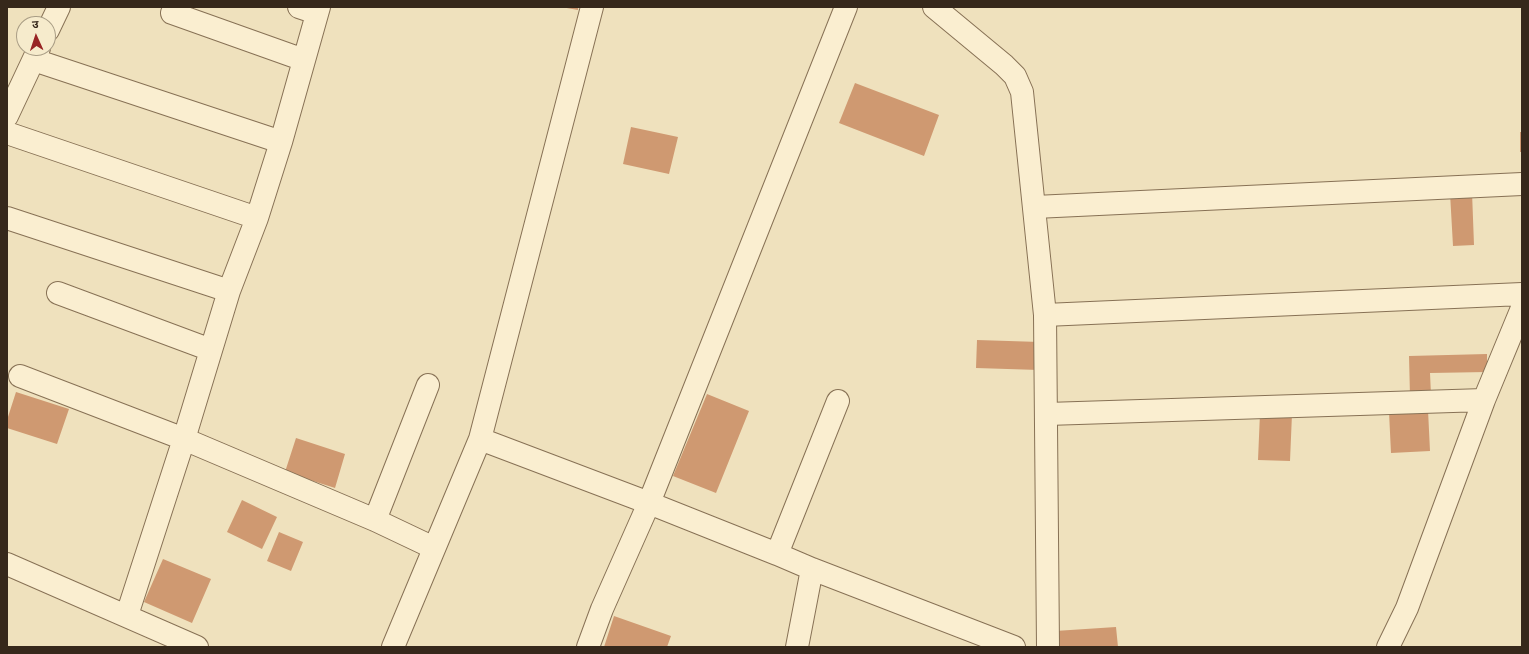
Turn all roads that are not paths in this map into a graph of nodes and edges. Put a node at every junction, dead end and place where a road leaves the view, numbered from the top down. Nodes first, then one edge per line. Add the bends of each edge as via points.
1 (592, 7) edge
2 (846, 7) edge
3 (934, 7) edge
4 (311, 9) edge
5 (172, 14) dead end
6 (36, 56) edge
7 (43, 56) edge
8 (304, 60) junction
9 (7, 116) edge
10 (7, 133) edge
11 (281, 142) junction
12 (1522, 184) edge
13 (1035, 207) junction
14 (7, 218) edge
15 (257, 218) junction
16 (229, 291) junction
17 (58, 293) dead end
18 (1522, 294) edge
19 (1522, 308) edge
20 (1046, 315) junction
21 (211, 350) junction
22 (20, 376) dead end
23 (428, 384) dead end
24 (1484, 400) junction
25 (838, 401) dead end
26 (1047, 414) junction
27 (184, 439) junction
28 (480, 439) junction
29 (650, 503) junction
30 (375, 520) junction
31 (434, 548) junction
32 (777, 554) junction
33 (7, 564) edge
34 (812, 569) junction
35 (127, 615) junction
36 (197, 647) edge
37 (393, 647) edge
38 (588, 647) edge
39 (797, 647) edge
40 (1014, 647) edge
41 (1048, 647) edge
42 (1388, 647) edge

1 - 28 street
2 - 29 street
3 - 13 street via 1004,64 1015,76 1022,92
4 - 8 street
5 - 8 street
6 - 9 street
7 - 11 street
8 - 11 street
10 - 15 street
11 - 15 street
12 - 13 street
13 - 20 street
14 - 16 street
15 - 16 street
16 - 21 street
17 - 21 street
18 - 20 street
19 - 24 street
20 - 26 street
21 - 27 street
22 - 27 street
23 - 30 street
24 - 26 street
24 - 42 street via 1407,608
25 - 32 street
26 - 41 street
27 - 30 street
27 - 35 street
28 - 29 street
28 - 31 street
29 - 32 street
29 - 38 street via 602,609
30 - 31 street
31 - 37 street
32 - 34 street
33 - 35 street
34 - 39 street
34 - 40 street
35 - 36 street

